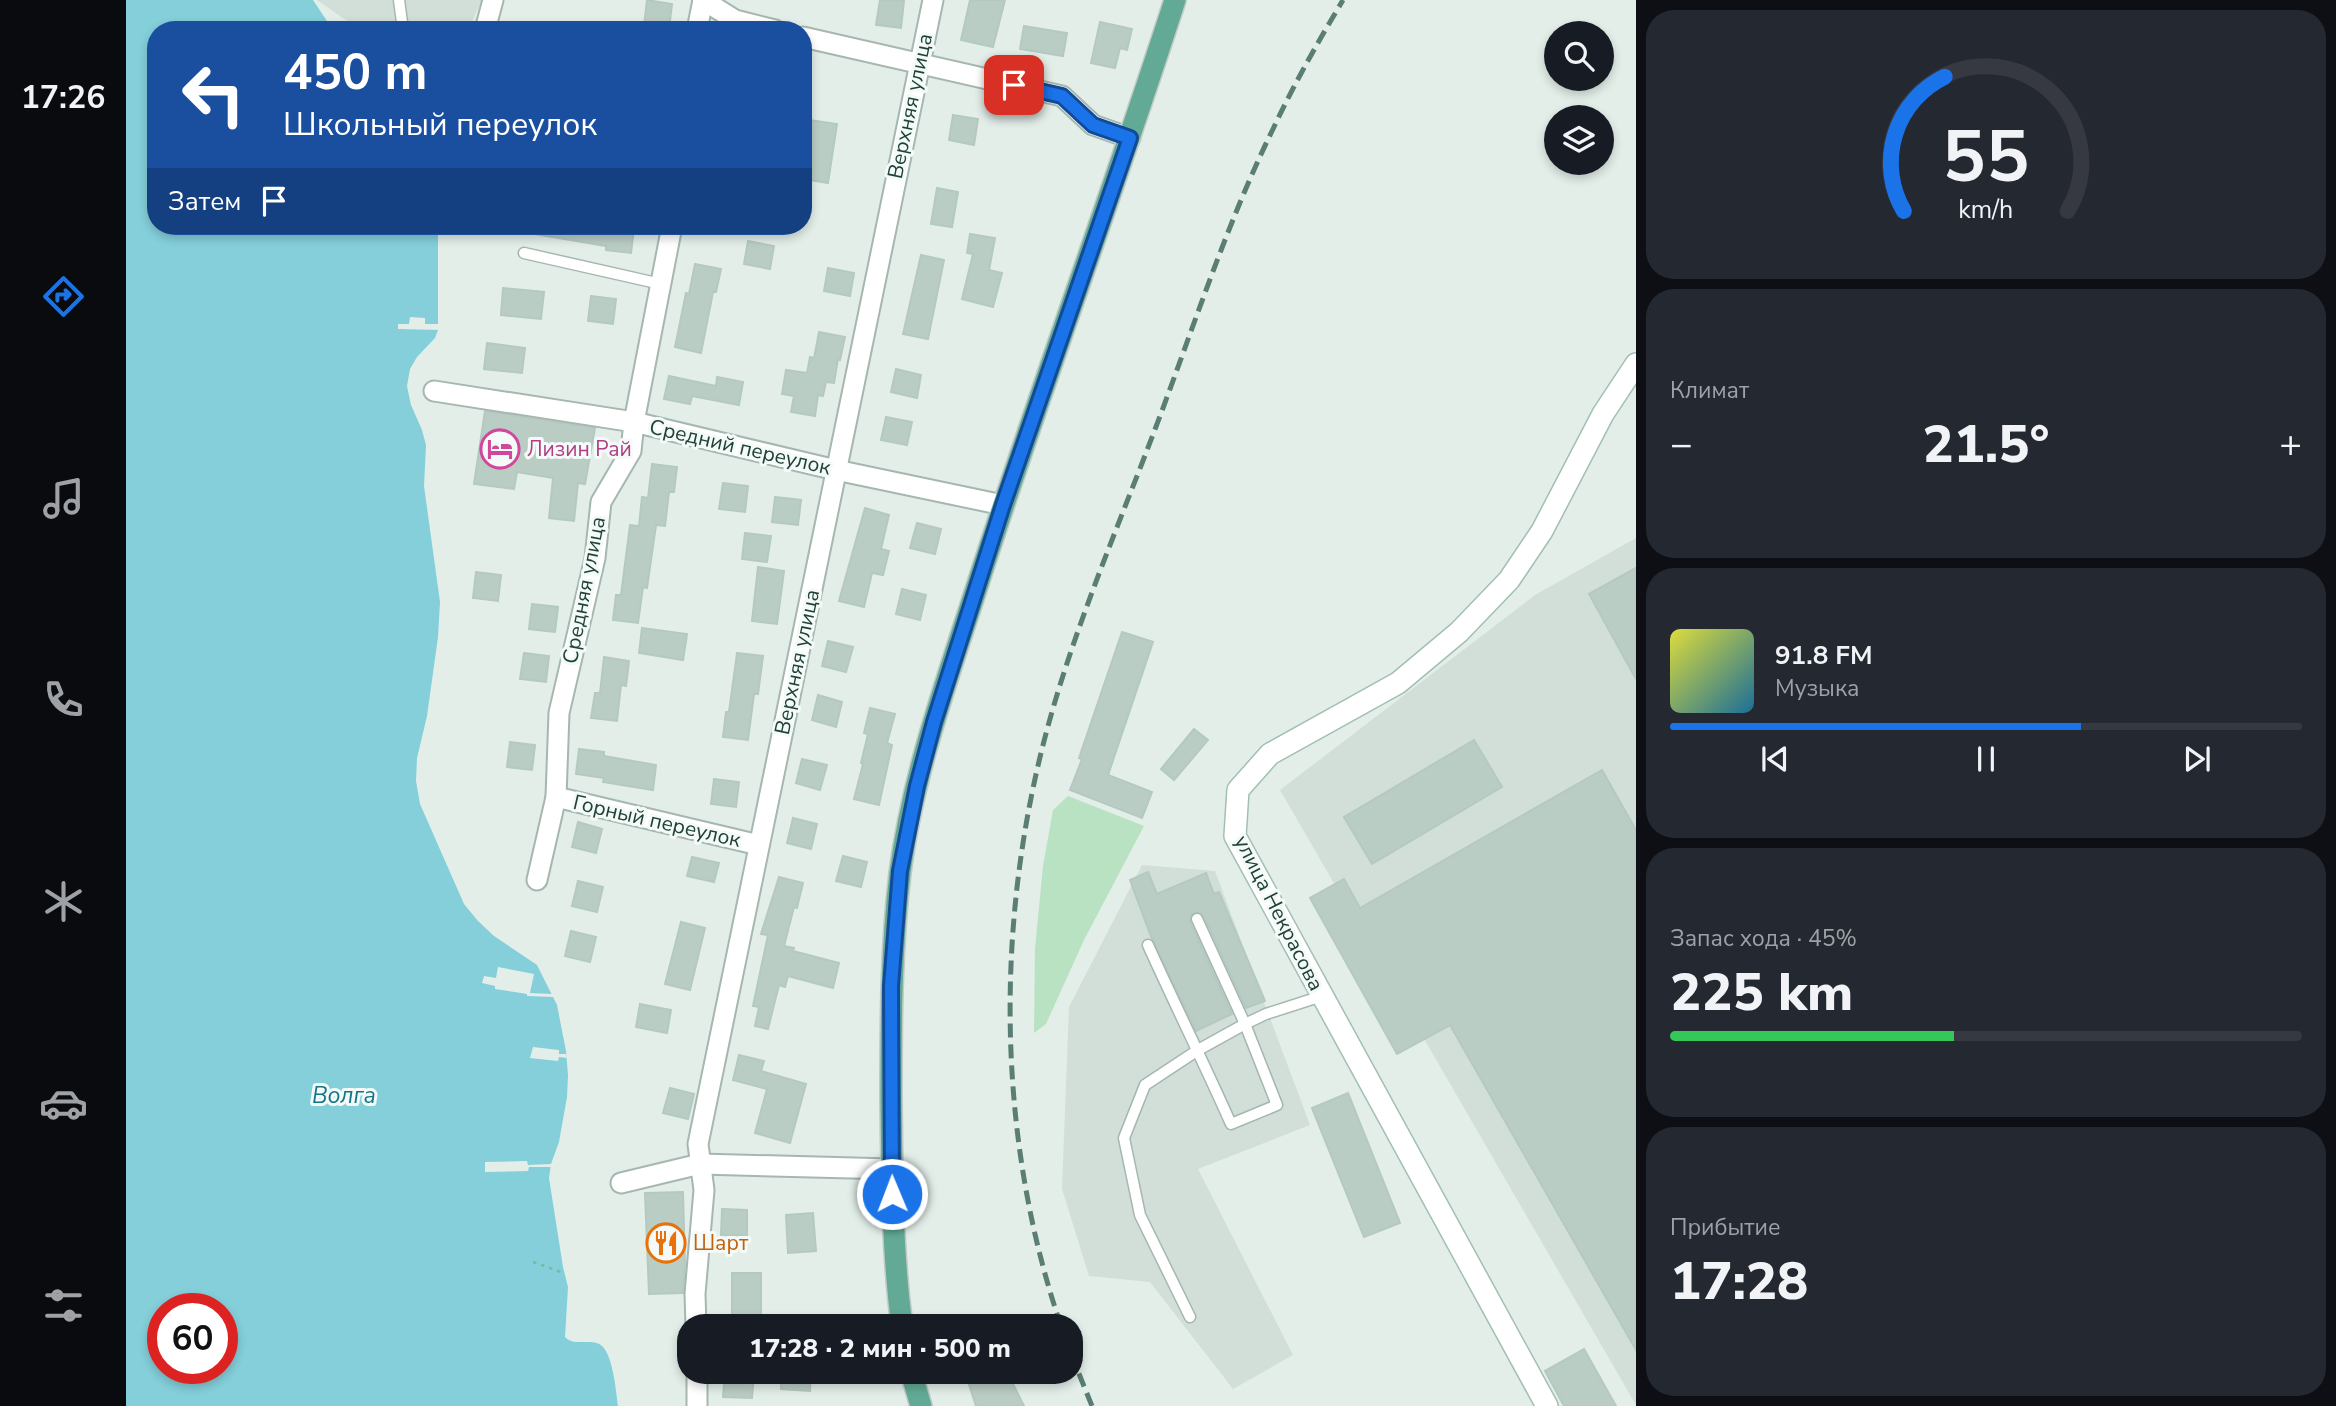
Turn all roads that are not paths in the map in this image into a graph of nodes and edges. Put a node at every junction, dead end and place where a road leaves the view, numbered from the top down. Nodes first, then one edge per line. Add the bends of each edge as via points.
1 (399, 0) edge
2 (493, 0) edge
3 (703, 0) edge
4 (933, 0) edge
5 (1175, 0) edge
6 (401, 21) edge
7 (487, 21) edge
8 (699, 21) edge
9 (739, 21) edge
10 (812, 39) edge
11 (919, 65) junction
12 (1130, 138) junction
13 (670, 235) edge
14 (524, 253) dead end
15 (661, 284) junction
16 (1636, 365) edge
17 (434, 391) dead end
18 (634, 422) junction
19 (836, 470) junction
20 (1003, 505) junction
21 (556, 797) junction
22 (759, 845) junction
23 (537, 880) dead end
24 (1197, 919) dead end
25 (1148, 945) dead end
26 (1322, 996) junction
27 (1245, 1024) junction
28 (1198, 1050) junction
29 (700, 1164) junction
30 (891, 1169) junction
31 (621, 1183) dead end
32 (695, 1314) edge
33 (901, 1314) edge
34 (1190, 1317) dead end
35 (697, 1384) edge
36 (915, 1384) edge
37 (698, 1406) edge
38 (921, 1406) edge
39 (1547, 1406) edge

1 - 6 lane
2 - 7 street
3 - 8 street
3 - 9 street
4 - 11 street, Верхняя улица
5 - 12 main road
10 - 11 street
11 - 12 street via 1062,96 1093,125
11 - 19 street, Верхняя улица
12 - 20 main road
13 - 15 street, Средняя улица
14 - 15 lane
15 - 18 street, Средняя улица
16 - 26 street, улица Некрасова via 1509,580 1459,632 1398,683 1269,754 1238,790 1235,836
17 - 18 street, Средний переулок
18 - 19 street, Средний переулок
18 - 21 street, Средняя улица via 631,451 601,502 595,558 559,713
19 - 20 street, Средний переулок
19 - 22 street, Верхняя улица
20 - 30 main road via 934,722 900,871 891,986
21 - 22 street, Горный переулок
21 - 23 street, Средняя улица
22 - 29 street, Верхняя улица via 698,1144
24 - 27 lane
25 - 28 lane
26 - 27 lane
26 - 39 street, улица Некрасова
27 - 28 lane
27 - 28 lane via 1277,1105 1231,1124
28 - 34 lane via 1145,1085 1124,1138 1140,1214
29 - 30 street
29 - 31 street
29 - 32 street, Верхняя улица via 704,1190
30 - 33 main road
35 - 37 street
36 - 38 main road

